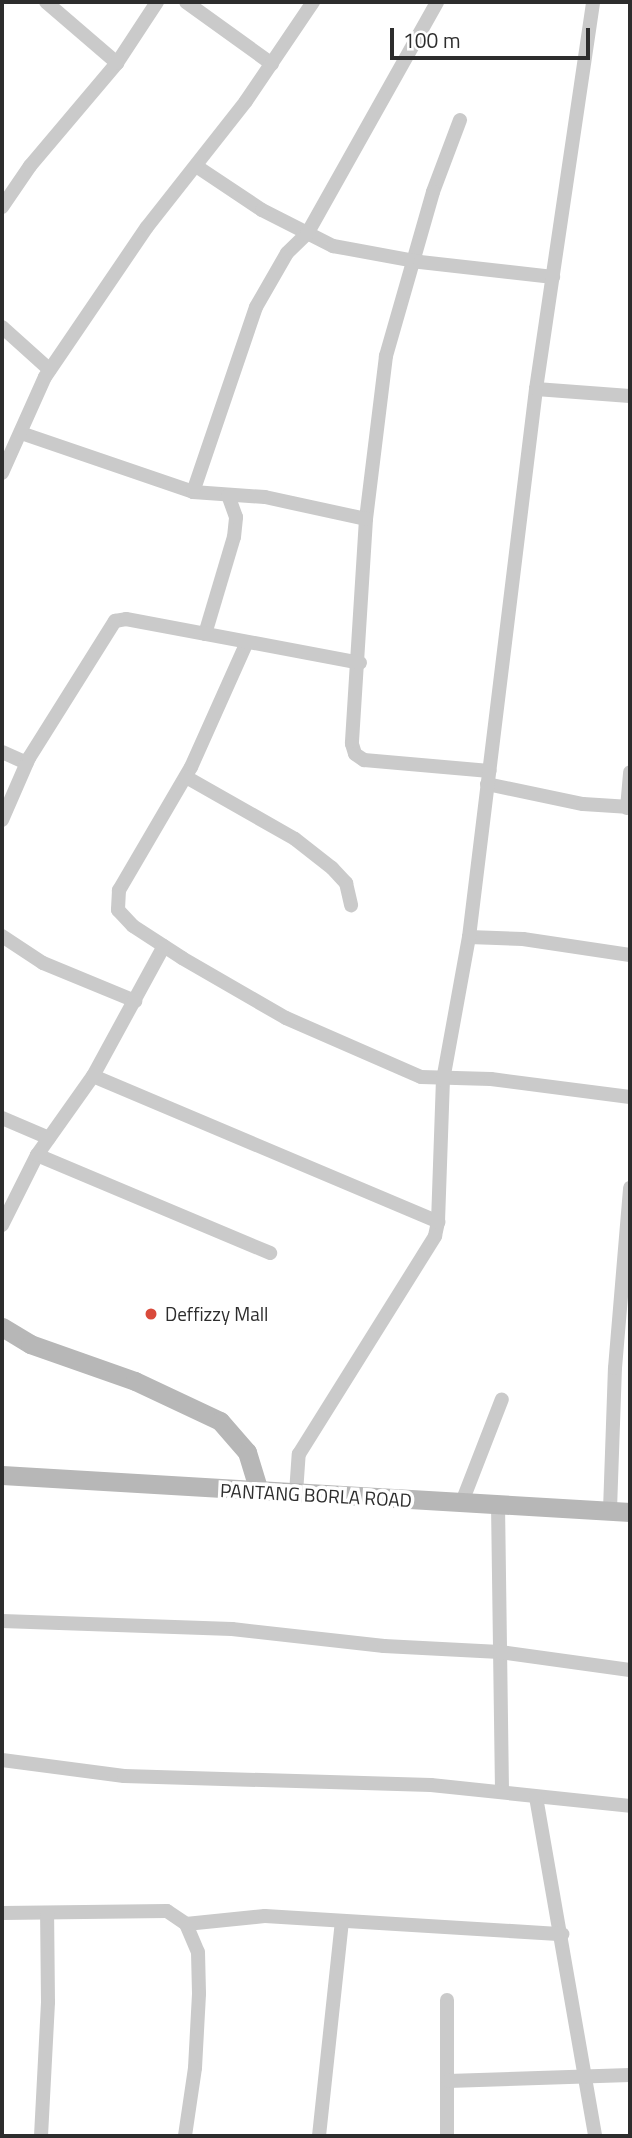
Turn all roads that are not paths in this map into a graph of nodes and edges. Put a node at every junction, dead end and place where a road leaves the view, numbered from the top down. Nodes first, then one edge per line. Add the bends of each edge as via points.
1 (46, 2) edge
2 (157, 2) edge
3 (186, 2) edge
4 (313, 2) edge
5 (437, 2) edge
6 (593, 2) edge
7 (117, 63) junction
8 (272, 64) junction
9 (460, 120) dead end
10 (196, 166) junction
11 (2, 207) edge
12 (307, 234) junction
13 (414, 261) junction
14 (553, 277) junction
15 (2, 327) edge
16 (50, 370) junction
17 (536, 389) junction
18 (630, 396) edge
19 (21, 433) junction
20 (2, 473) edge
21 (193, 492) junction
22 (228, 495) junction
23 (366, 519) junction
24 (205, 634) junction
25 (247, 642) junction
26 (360, 663) junction
27 (2, 752) edge
28 (27, 763) junction
29 (630, 772) edge
30 (186, 776) junction
31 (489, 778) junction
32 (629, 808) edge
33 (2, 820) edge
34 (351, 905) dead end
35 (2, 936) edge
36 (469, 937) junction
37 (164, 946) junction
38 (630, 955) edge
39 (135, 1001) junction
40 (93, 1076) junction
41 (443, 1080) junction
42 (630, 1097) edge
43 (2, 1118) edge
44 (49, 1138) junction
45 (37, 1155) junction
46 (630, 1188) edge
47 (438, 1222) junction
48 (2, 1225) edge
49 (270, 1253) dead end
50 (2, 1327) edge
51 (502, 1399) dead end
52 (2, 1475) edge
53 (258, 1489) junction
54 (296, 1493) junction
55 (462, 1502) junction
56 (498, 1504) junction
57 (610, 1510) junction
58 (630, 1512) edge
59 (2, 1621) edge
60 (500, 1652) junction
61 (630, 1670) edge
62 (2, 1760) edge
63 (502, 1791) junction
64 (536, 1797) junction
65 (630, 1806) edge
66 (2, 1913) edge
67 (47, 1913) junction
68 (342, 1922) junction
69 (186, 1924) junction
70 (562, 1934) junction
71 (447, 2000) dead end
72 (630, 2075) edge
73 (586, 2079) junction
74 (448, 2081) junction
75 (41, 2136) edge
76 (185, 2136) edge
77 (319, 2136) edge
78 (447, 2136) edge
79 (595, 2136) edge

1 - 7 street
2 - 7 street
3 - 8 street
4 - 8 street
5 - 12 street
6 - 14 street
7 - 11 street via 30,166
8 - 10 street
9 - 13 street
10 - 12 street
10 - 16 street via 147,227
12 - 13 street via 333,246
12 - 21 street via 287,253 256,307
13 - 14 street
13 - 23 street via 386,356
14 - 17 street
15 - 16 street
16 - 19 street
17 - 18 street
17 - 31 street
19 - 20 street
19 - 21 street
21 - 22 street
22 - 23 street via 265,497
22 - 24 street via 236,517 234,537
23 - 26 street
24 - 25 street
24 - 28 street via 115,621
25 - 26 street
25 - 30 street
26 - 31 street via 355,754 364,760
27 - 28 street
28 - 33 street
29 - 32 street
30 - 34 street via 295,839 346,883
30 - 37 street via 119,890 118,910
31 - 32 street via 583,804
31 - 36 street
35 - 39 street via 43,963
36 - 38 street via 523,939
36 - 41 street
37 - 39 street
37 - 41 street via 297,1024 421,1077
39 - 40 street
40 - 44 street
40 - 47 street
41 - 42 street via 491,1079
41 - 47 street
43 - 44 street
44 - 45 street
45 - 48 street
45 - 49 street
46 - 57 street via 615,1368
47 - 54 street via 435,1236 299,1454
50 - 53 street via 30,1344 135,1381 220,1422 247,1452
51 - 55 street
52 - 53 street, PANTANG BORLA ROAD
53 - 54 street, PANTANG BORLA ROAD
54 - 55 street, PANTANG BORLA ROAD
55 - 56 street, PANTANG BORLA ROAD
56 - 57 street, PANTANG BORLA ROAD
56 - 60 street
57 - 58 street, PANTANG BORLA ROAD
59 - 60 street via 175,1625 384,1646
60 - 61 street
60 - 63 street
62 - 63 street via 124,1776 418,1784
63 - 64 street
64 - 65 street
64 - 70 street
66 - 67 street
67 - 69 street via 167,1911
67 - 75 street
68 - 69 street via 257,1916
68 - 70 street
68 - 77 street
69 - 76 street via 198,1952 199,1994
70 - 73 street
71 - 74 street
72 - 73 street
73 - 74 street
73 - 79 street
74 - 78 street

